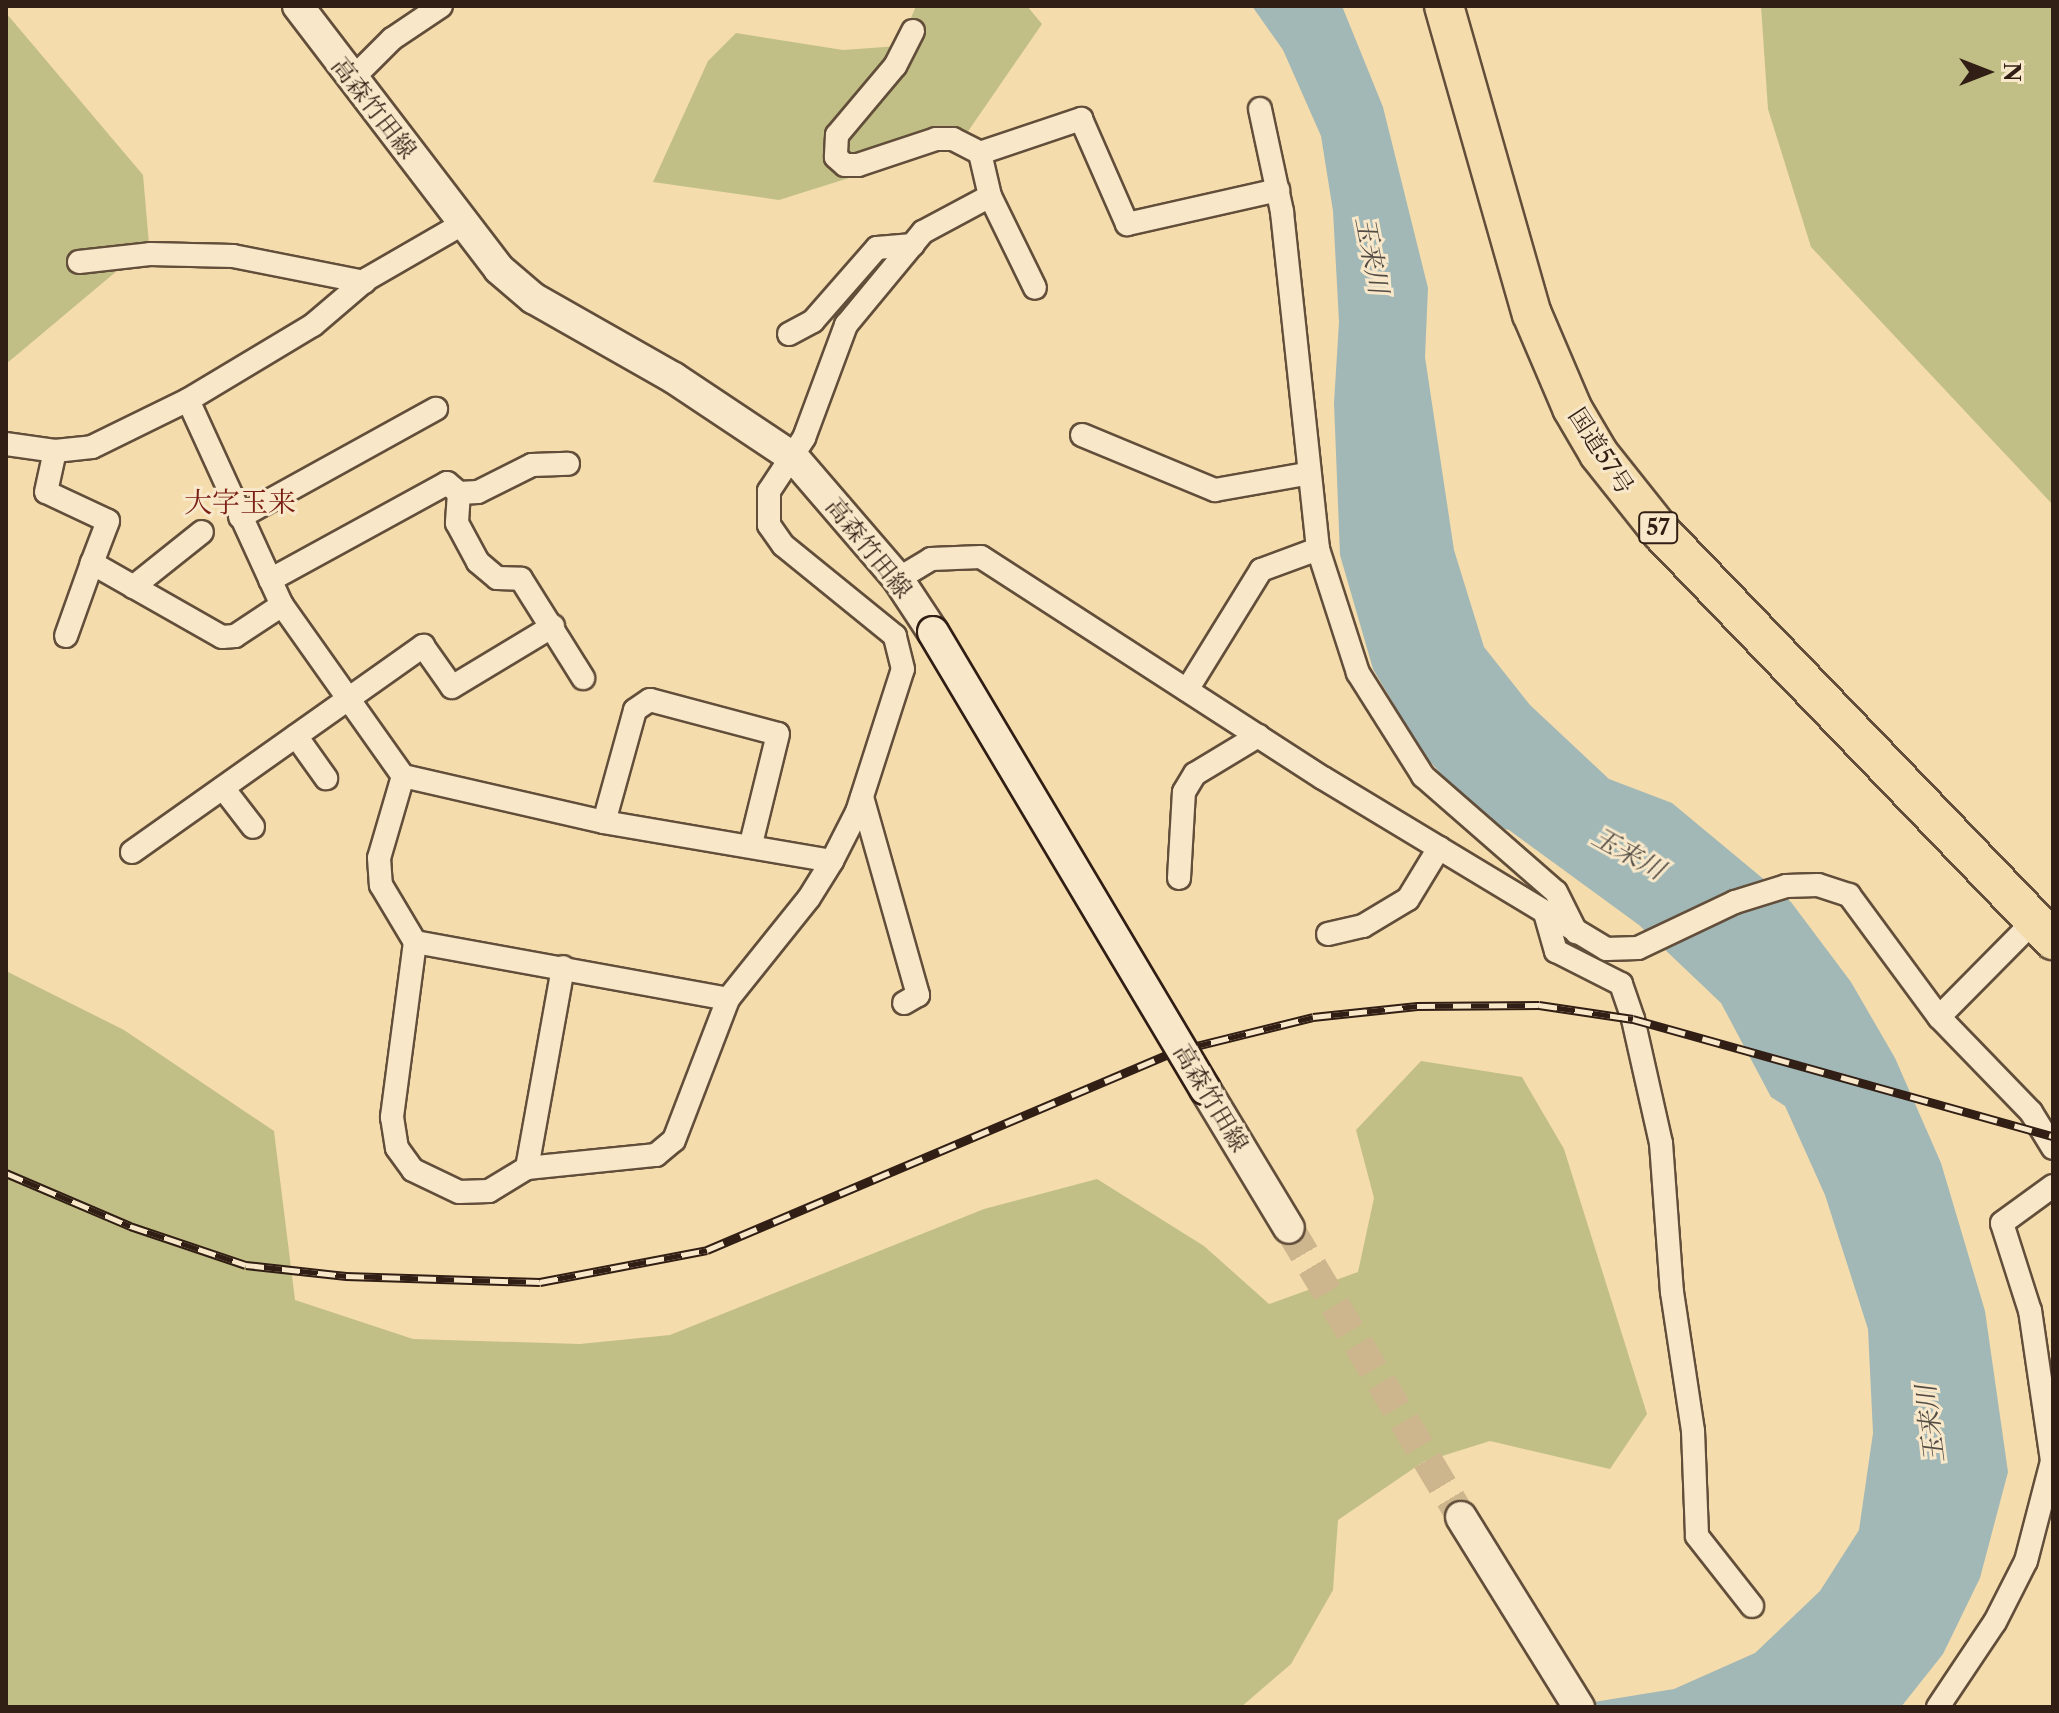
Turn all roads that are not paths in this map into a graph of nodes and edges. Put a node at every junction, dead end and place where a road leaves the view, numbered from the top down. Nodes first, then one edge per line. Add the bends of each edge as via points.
1 (298, 6) edge
2 (441, 6) edge
3 (1444, 6) edge
4 (913, 31) dead end
5 (351, 80) junction
6 (1260, 109) dead end
7 (980, 153) junction
8 (1278, 190) junction
9 (990, 196) junction
10 (464, 223) junction
11 (913, 245) junction
12 (79, 262) dead end
13 (364, 282) junction
14 (1035, 288) dead end
15 (789, 334) dead end
16 (188, 400) junction
17 (436, 409) dead end
18 (1082, 435) dead end
19 (6, 444) edge
20 (55, 451) junction
21 (794, 458) junction
22 (568, 464) dead end
23 (1306, 474) junction
24 (459, 493) junction
25 (240, 517) junction
26 (202, 532) dead end
27 (1318, 549) junction
28 (92, 563) junction
29 (898, 579) junction
30 (270, 580) junction
31 (133, 587) junction
32 (282, 605) junction
33 (553, 626) junction
34 (66, 636) dead end
35 (583, 678) dead end
36 (1187, 690) junction
37 (344, 699) junction
38 (296, 736) junction
39 (1258, 736) junction
40 (403, 776) junction
41 (326, 778) dead end
42 (223, 788) junction
43 (862, 797) junction
44 (604, 822) junction
45 (253, 827) dead end
46 (751, 844) junction
47 (1439, 848) junction
48 (132, 852) dead end
49 (832, 861) junction
50 (1179, 878) dead end
51 (1545, 913) junction
52 (2043, 931) edge
53 (1576, 932) junction
54 (1328, 934) dead end
55 (415, 942) junction
56 (563, 967) junction
57 (728, 999) junction
58 (904, 1003) dead end
59 (1939, 1017) junction
60 (2042, 1115) edge
61 (2053, 1148) edge
62 (527, 1168) junction
63 (2053, 1186) edge
64 (1289, 1228) tunnel mouth
65 (1461, 1517) tunnel mouth
66 (1752, 1606) dead end
67 (1579, 1707) edge
68 (1938, 1707) edge

1 - 5 main road, 高森竹田線
2 - 5 street via 392,39
3 - 52 highway, 国道57号 / 57 via 1532,314 1566,397 1599,454 1661,532
4 - 7 street via 895,66 837,135 836,157 858,165 936,139 953,139
5 - 10 main road, 高森竹田線
6 - 8 street
7 - 8 street via 1081,119 1127,224
7 - 9 street
8 - 23 street via 1298,336
9 - 11 street via 923,232
9 - 14 street
10 - 13 street
10 - 21 main road, 高森竹田線 via 499,269 533,298 674,378
11 - 15 street via 877,248 813,321
11 - 21 street via 846,325
12 - 13 street via 150,254 233,256
13 - 16 street via 313,325
16 - 20 street via 92,447
16 - 25 street
17 - 25 street
18 - 23 street via 1215,490
19 - 20 street
20 - 28 street via 46,492 108,521
21 - 29 main road, 高森竹田線
21 - 43 street via 769,491 769,525 783,545 895,636 900,649 903,669
22 - 24 street via 532,465 478,492
23 - 27 street
24 - 30 street via 447,483
24 - 33 street via 457,523 478,562 497,578 521,579
25 - 30 street
26 - 31 street
27 - 36 street via 1261,570
27 - 53 street via 1358,673 1423,776 1556,892
28 - 31 street
28 - 34 street
29 - 36 street via 931,559 981,557
29 - 64 main road, 高森竹田線, bridge
30 - 32 street
31 - 32 street via 222,637 235,636
32 - 37 street
33 - 35 street
33 - 37 street via 452,687 423,646
36 - 39 street
37 - 38 street
37 - 40 street
38 - 41 street
38 - 42 street
39 - 47 street
39 - 50 street via 1195,774 1184,792
40 - 44 street
40 - 55 street via 379,858 381,885
42 - 45 street
42 - 48 street
43 - 49 street
43 - 58 street via 918,995
44 - 46 street
44 - 46 street via 635,710 650,700 778,734
46 - 49 street
47 - 51 street
47 - 54 street via 1408,899 1363,926
49 - 57 street
51 - 53 street
51 - 66 street via 1556,951 1621,984 1633,1019 1661,1143 1672,1292 1693,1431 1697,1536
52 - 59 street
53 - 59 street via 1606,949 1638,948 1735,902 1786,886 1818,885 1849,895 1866,911
55 - 56 street
55 - 62 street via 392,1117 397,1148 413,1170 459,1192 489,1191
56 - 57 street
56 - 62 street
57 - 62 street via 674,1140 656,1155
59 - 60 street
60 - 61 street
63 - 68 street via 2002,1223 2030,1311 2052,1461 2026,1561 1995,1622
65 - 67 main road

